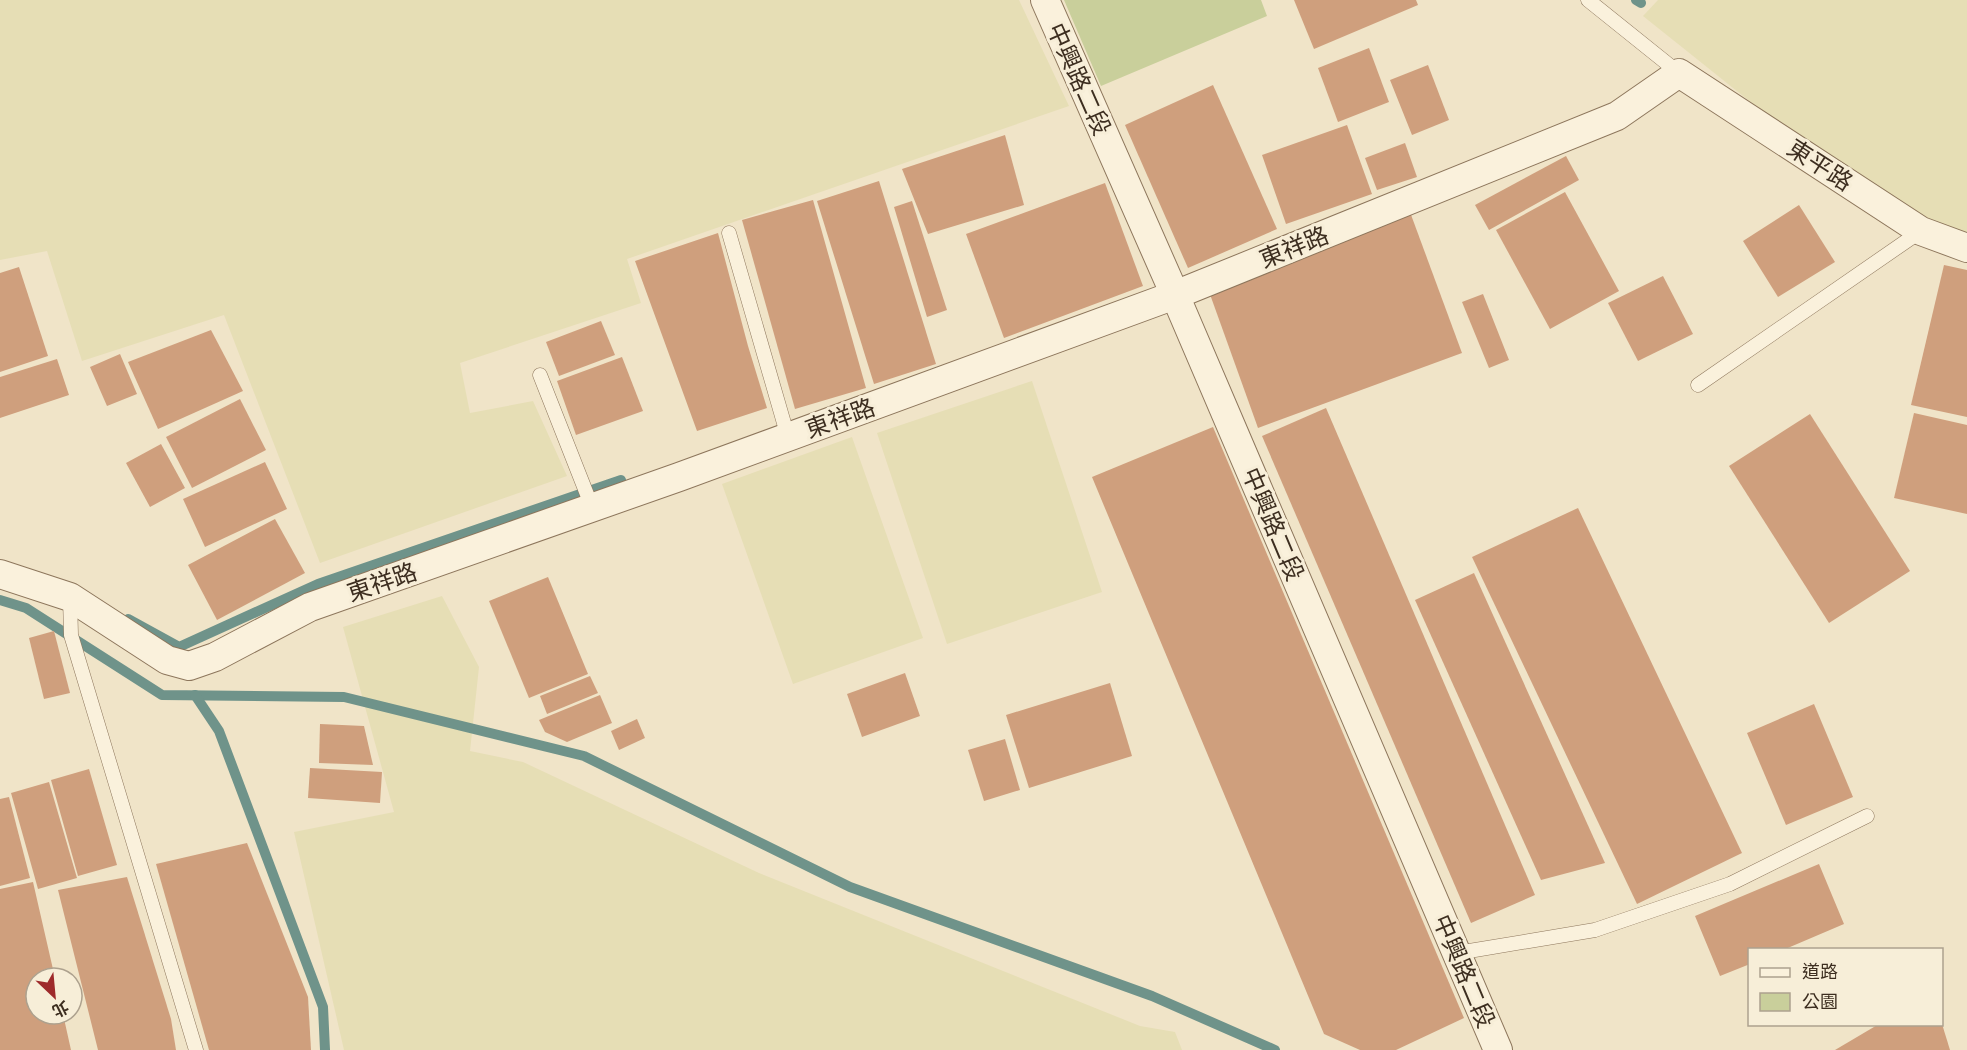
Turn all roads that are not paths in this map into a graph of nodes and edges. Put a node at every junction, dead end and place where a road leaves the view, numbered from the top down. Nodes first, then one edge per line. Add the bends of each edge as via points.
1 (1045, 0) edge
2 (1588, 0) edge
3 (1679, 73) junction
4 (1921, 231) junction
5 (729, 233) dead end
6 (1967, 248) edge
7 (1175, 295) junction
8 (540, 375) dead end
9 (1698, 385) dead end
10 (788, 437) junction
11 (592, 507) junction
12 (0, 574) edge
13 (70, 597) junction
14 (1867, 816) dead end
15 (1457, 953) junction
16 (196, 1050) edge
17 (1498, 1050) edge

1 - 7 street, 中興路二段
2 - 3 lane
3 - 4 street, 東平路
3 - 7 street, 東祥路 via 1617,116
4 - 6 street, 東平路
4 - 9 lane
5 - 10 lane
7 - 10 street, 東祥路
7 - 15 street, 中興路二段
8 - 11 lane
10 - 11 street, 東祥路
11 - 13 street, 東祥路 via 310,607 215,657 189,666 167,660
12 - 13 street, 東祥路
13 - 16 lane via 71,635
14 - 15 lane via 1730,884 1595,930
15 - 17 street, 中興路二段

